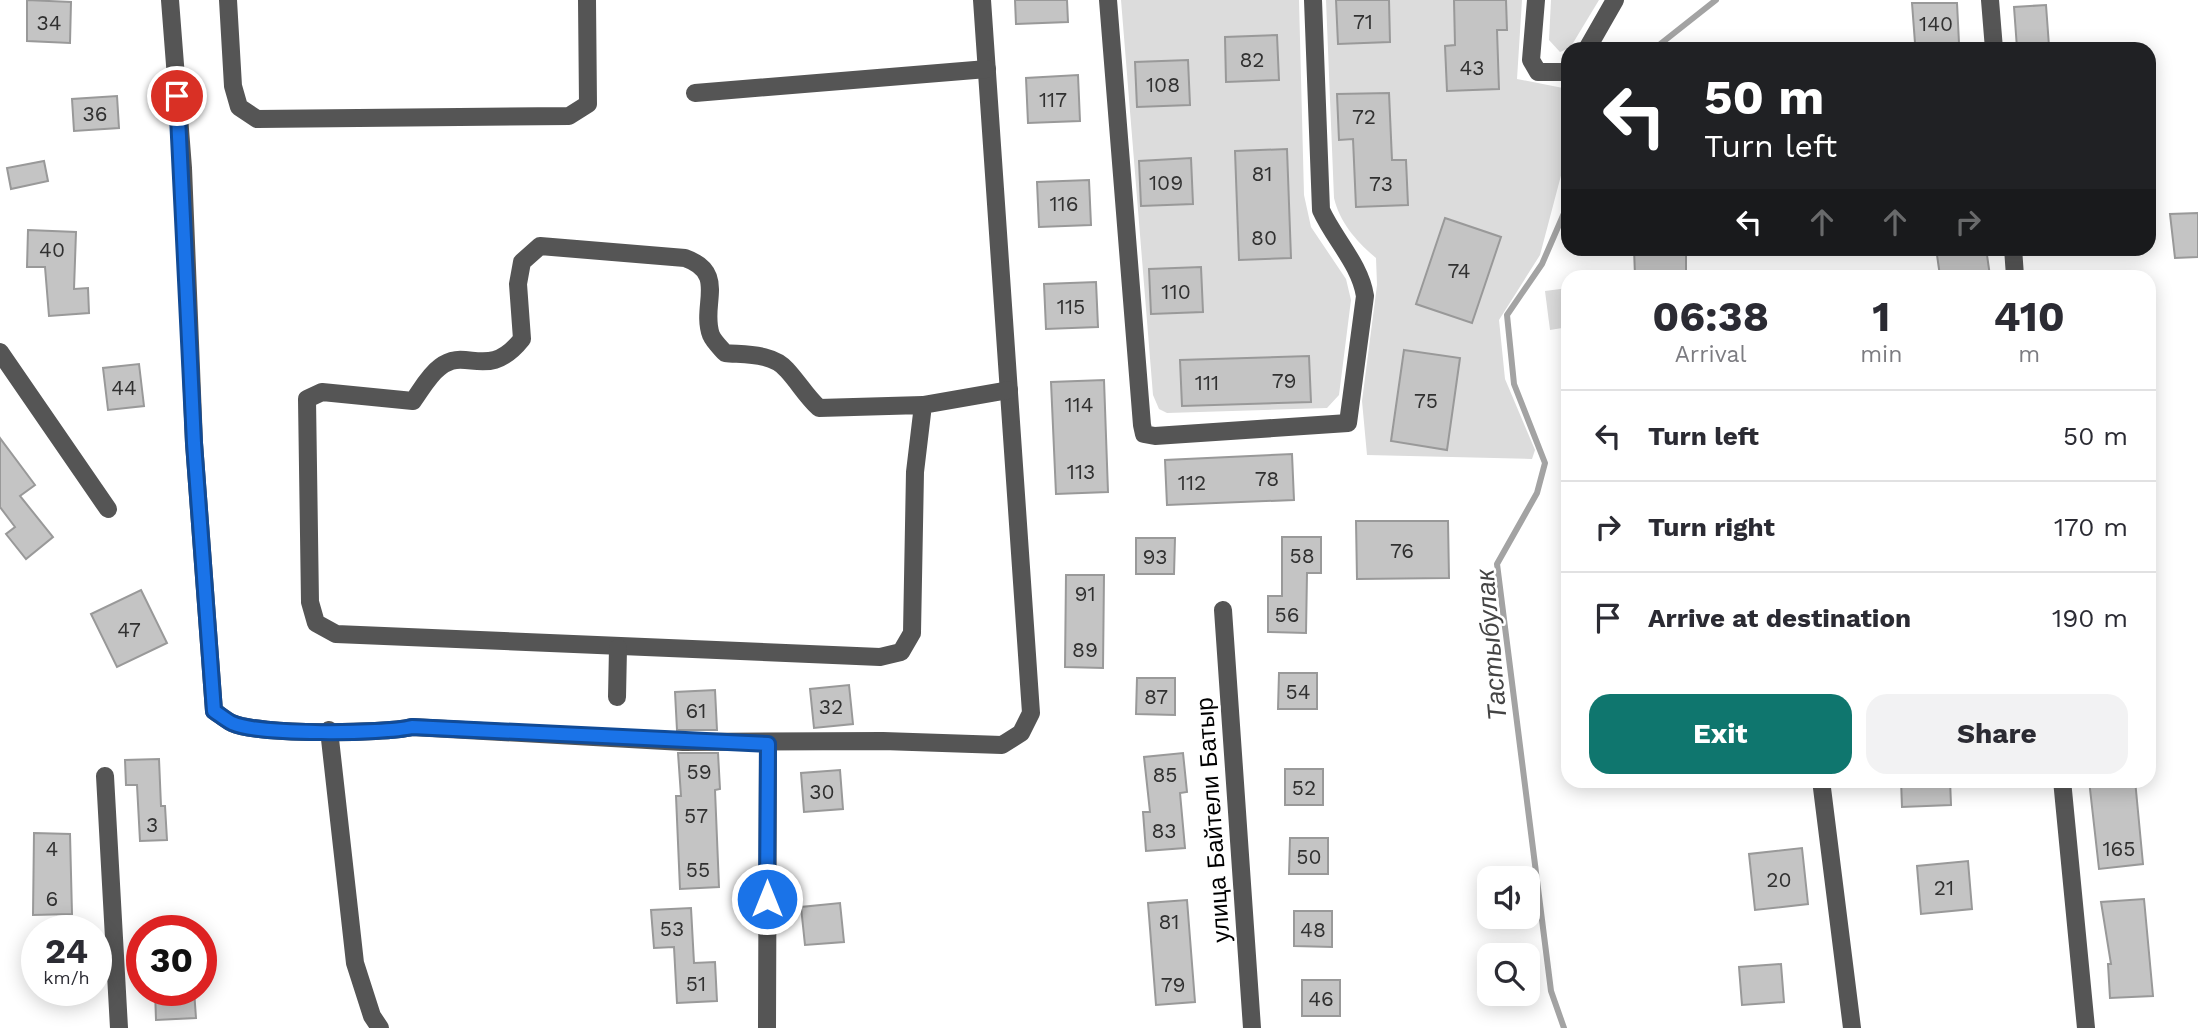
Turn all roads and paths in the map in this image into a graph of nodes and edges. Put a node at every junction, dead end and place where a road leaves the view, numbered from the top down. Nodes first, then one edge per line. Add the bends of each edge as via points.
1 (170, 0) edge
2 (229, 0) edge
3 (587, 0) edge
4 (982, 0) edge
5 (1108, 0) edge
6 (1313, 0) edge
7 (1536, 0) edge
8 (1615, 0) edge
9 (1990, 0) edge
10 (1591, 42) edge
11 (1993, 42) edge
12 (987, 69) junction
13 (1561, 72) edge
14 (695, 93) dead end
15 (0, 352) edge
16 (1009, 390) junction
17 (923, 405) junction
18 (108, 509) dead end
19 (1223, 610) dead end
20 (618, 648) junction
21 (617, 696) dead end
22 (329, 730) junction
23 (768, 744) junction
24 (105, 776) dead end
25 (1822, 788) edge
26 (2064, 788) edge
27 (119, 1028) edge
28 (380, 1028) edge
29 (767, 1028) edge
30 (1252, 1028) edge
31 (1852, 1028) edge
32 (2086, 1028) edge

1 - 22 street via 214,711 233,724 259,729
2 - 3 street via 233,86 239,107 257,118 271,118 569,116 588,104
4 - 12 street
5 - 6 street via 1142,425 1144,434 1155,436 1348,423 1365,296 1363,283 1321,210
7 - 13 street via 1531,60 1538,72
8 - 10 street
9 - 11 street
12 - 14 street
12 - 16 street
15 - 18 street
16 - 17 street
16 - 23 street via 1031,713 1021,733 1002,745
17 - 20 street via 915,472 912,633 901,652 880,657
17 - 20 street via 819,408 786,368 762,356 725,354 711,335 709,278 700,264 685,258 540,246 522,262 518,284 522,339 510,354 488,363 454,360 440,366 413,401 322,392 307,399 310,602 316,623 336,634
19 - 30 street, улица Байтели Батыр
20 - 21 street
22 - 23 street via 390,732 412,727
22 - 28 street via 355,963
23 - 29 street
24 - 27 street
25 - 31 street
26 - 32 street

